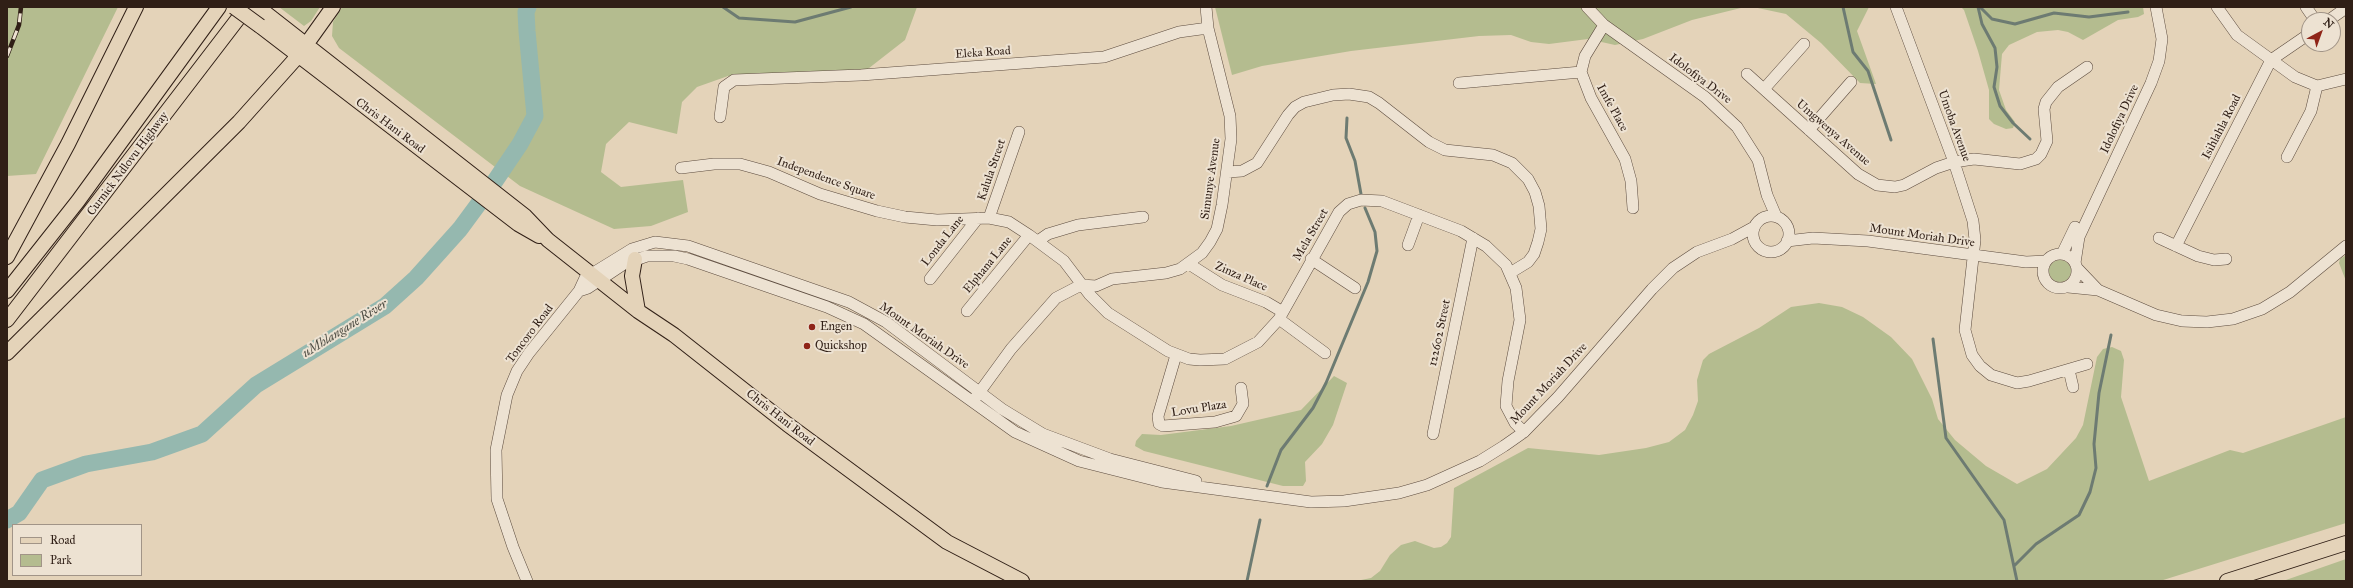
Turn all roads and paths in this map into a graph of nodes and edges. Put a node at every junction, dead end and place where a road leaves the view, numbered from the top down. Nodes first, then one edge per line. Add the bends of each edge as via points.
1 (136, 7) edge
2 (219, 7) edge
3 (234, 7) edge
4 (247, 7) edge
5 (333, 7) edge
6 (1206, 7) edge
7 (1587, 7) edge
8 (1896, 7) edge
9 (2156, 7) edge
10 (2217, 7) edge
11 (263, 11) edge
12 (1604, 25) junction
13 (1208, 28) junction
14 (2301, 39) edge
15 (307, 44) junction
16 (1804, 44) dead end
17 (298, 56) junction
18 (2271, 60) junction
19 (2086, 67) dead end
20 (1581, 72) junction
21 (1747, 74) dead end
22 (2346, 78) edge
23 (1851, 82) dead end
24 (1459, 83) dead end
25 (2317, 86) junction
26 (1764, 89) junction
27 (368, 101) junction
28 (720, 118) dead end
29 (1809, 130) junction
30 (1019, 132) dead end
31 (2287, 157) dead end
32 (1954, 162) junction
33 (681, 168) dead end
34 (1228, 172) junction
35 (1767, 195) junction
36 (1633, 208) dead end
37 (1419, 215) junction
38 (1776, 216) junction
39 (1143, 217) dead end
40 (978, 218) junction
41 (989, 218) junction
42 (1757, 223) junction
43 (1788, 229) junction
44 (1029, 235) junction
45 (2079, 237) junction
46 (1473, 238) junction
47 (1813, 238) junction
48 (2159, 238) dead end
49 (1732, 239) junction
50 (1787, 241) junction
51 (1038, 242) junction
52 (1755, 243) junction
53 (1408, 245) dead end
54 (2176, 246) junction
55 (2346, 246) edge
56 (2062, 254) junction
57 (1973, 256) junction
58 (7, 257) edge
59 (635, 259) junction
60 (1312, 259) junction
61 (2226, 260) dead end
62 (1189, 264) junction
63 (2076, 265) junction
64 (2044, 266) junction
65 (1510, 273) junction
66 (595, 277) junction
67 (930, 279) dead end
68 (1081, 285) junction
69 (2068, 287) junction
70 (1355, 288) dead end
71 (2098, 290) junction
72 (7, 291) edge
73 (638, 310) junction
74 (967, 311) dead end
75 (1281, 315) junction
76 (7, 320) edge
77 (7, 353) edge
78 (1324, 353) dead end
79 (1176, 355) junction
80 (2087, 364) dead end
81 (2069, 370) junction
82 (2073, 387) dead end
83 (1242, 388) dead end
84 (980, 391) junction
85 (972, 402) junction
86 (1524, 432) junction
87 (1433, 434) dead end
88 (1214, 488) junction
89 (2346, 543) edge
90 (527, 581) edge
91 (1022, 581) edge
92 (2227, 581) edge

1 - 58 main road via 68,144
2 - 72 main road, Curnick Ndlovu Highway via 78,202
3 - 17 main road, Chris Hani Road, bridge
4 - 76 main road, Curnick Ndlovu Highway
5 - 15 main road
6 - 13 street, Simunye Avenue
7 - 12 street, Idolofiya Drive
8 - 32 street, Umoba Avenue
9 - 45 street, Idolofiya Drive via 2162,39 2156,69
10 - 18 street via 2237,35
11 - 15 main road, Chris Hani Road
12 - 20 street via 1585,56
12 - 35 street, Idolofiya Drive via 1705,97 1737,126 1758,160
13 - 28 street, Eleka Road via 1179,32 1104,57 861,75 734,80 726,84 722,93
13 - 34 street, Simunye Avenue via 1230,116
14 - 18 street, Isihlahla Road
15 - 17 main road
15 - 27 main road, Chris Hani Road via 333,65
16 - 26 street
17 - 27 main road, Chris Hani Road via 324,76
17 - 77 main road via 239,122
18 - 25 street via 2295,77
18 - 54 street, Isihlahla Road
19 - 32 street, Umgwenya Avenue via 2058,87 2046,102 2044,109 2047,141 2042,154 2036,159 2020,164 1974,159
20 - 24 street
20 - 36 street, Imfe Place via 1591,98 1627,164
21 - 26 street, Umgwenya Avenue
22 - 25 street
23 - 29 street
25 - 31 street via 2311,111
26 - 29 street, Umgwenya Avenue
27 - 66 main road, Chris Hani Road
29 - 32 street, Umgwenya Avenue via 1858,174 1877,185 1904,185 1936,168
30 - 41 street, Kalula Street
32 - 57 street, Umoba Avenue via 1973,221
33 - 40 street, Independence Square via 740,164 769,172 820,194 877,212 937,220
34 - 62 street, Simunye Avenue via 1217,229 1202,253
34 - 65 street via 1242,171 1257,163 1288,116 1295,107 1304,102 1349,94 1369,98 1429,142 1445,150 1494,155 1512,163 1528,179 1539,206 1538,242 1528,262
35 - 38 street, Idolofiya Drive
35 - 42 street
37 - 46 street, Mela Street
37 - 53 street
37 - 60 street, Mela Street via 1382,201 1368,199 1354,202 1343,208 1333,219
38 - 42 street, Mount Moriah Drive via 1770,216
38 - 43 street, Mount Moriah Drive
39 - 51 street via 1078,224 1048,234
40 - 41 street, Independence Square
40 - 67 street, Londa Lane
41 - 44 street, Independence Square via 1009,222
42 - 49 street, Mount Moriah Drive
42 - 52 street
43 - 47 street, Mount Moriah Drive
43 - 50 street
44 - 51 street, Independence Square
44 - 74 street, Elphana Lane
45 - 56 street via 2075,226
45 - 63 street, Idolofiya Drive
46 - 65 street, Mela Street via 1497,255
46 - 87 street, 122602 Street
47 - 50 street, Mount Moriah Drive
47 - 57 street, Mount Moriah Drive via 1868,241
48 - 54 street
49 - 52 street, Mount Moriah Drive
49 - 86 street, Mount Moriah Drive via 1697,252 1673,268
50 - 52 street, Mount Moriah Drive via 1775,251 1763,250
51 - 68 street, Independence Square via 1071,269
54 - 61 street via 2206,259
55 - 71 street via 2290,292 2262,309 2233,319 2182,321 2156,315
56 - 63 street via 2069,256
56 - 64 street via 2051,256
57 - 64 street, Mount Moriah Drive
57 - 81 street, Umoba Avenue via 1965,330 1967,344 1980,366 1991,375 2017,382 2029,382
59 - 66 street, Mount Moriah Drive
59 - 73 main road via 632,276
59 - 85 street, Mount Moriah Drive via 647,256 674,256 840,313 864,324
60 - 70 street
60 - 75 street, Mela Street
62 - 68 street, Simunye Avenue via 1166,273 1112,279 1096,286
62 - 75 street, Zinza Place via 1222,285 1266,302
63 - 69 street via 2076,278
63 - 71 street
64 - 69 street via 2046,282 2050,286 2056,289
65 - 86 street, Mela Street via 1519,303 1520,320 1508,381 1506,406 1515,423
66 - 73 main road, Chris Hani Road
66 - 84 street, Mount Moriah Drive via 632,249 644,244 669,242 688,246 870,312
66 - 90 street, Toncoro Road via 579,291 529,353 517,371 507,395 496,450 497,499
68 - 79 street, Mela Street via 1108,313 1157,346
68 - 84 street, Simunye Avenue via 1056,298 1043,310 1010,349
69 - 71 street
73 - 91 main road, Chris Hani Road via 900,509 947,542
75 - 78 street, Zinza Place
75 - 79 street, Mela Street via 1258,342 1236,355 1212,360 1189,359
79 - 83 street, Lovu Plaza via 1158,416 1163,426 1215,422 1236,416 1243,404
80 - 81 street, Umoba Avenue
81 - 82 street
84 - 85 street, Simunye Avenue
84 - 88 street, Mount Moriah Drive via 1002,409 1043,434 1110,459
85 - 88 street, Mount Moriah Drive via 1021,435 1079,460 1155,480
86 - 88 street, Mount Moriah Drive via 1452,475 1427,485 1385,496 1311,502
89 - 92 main road

